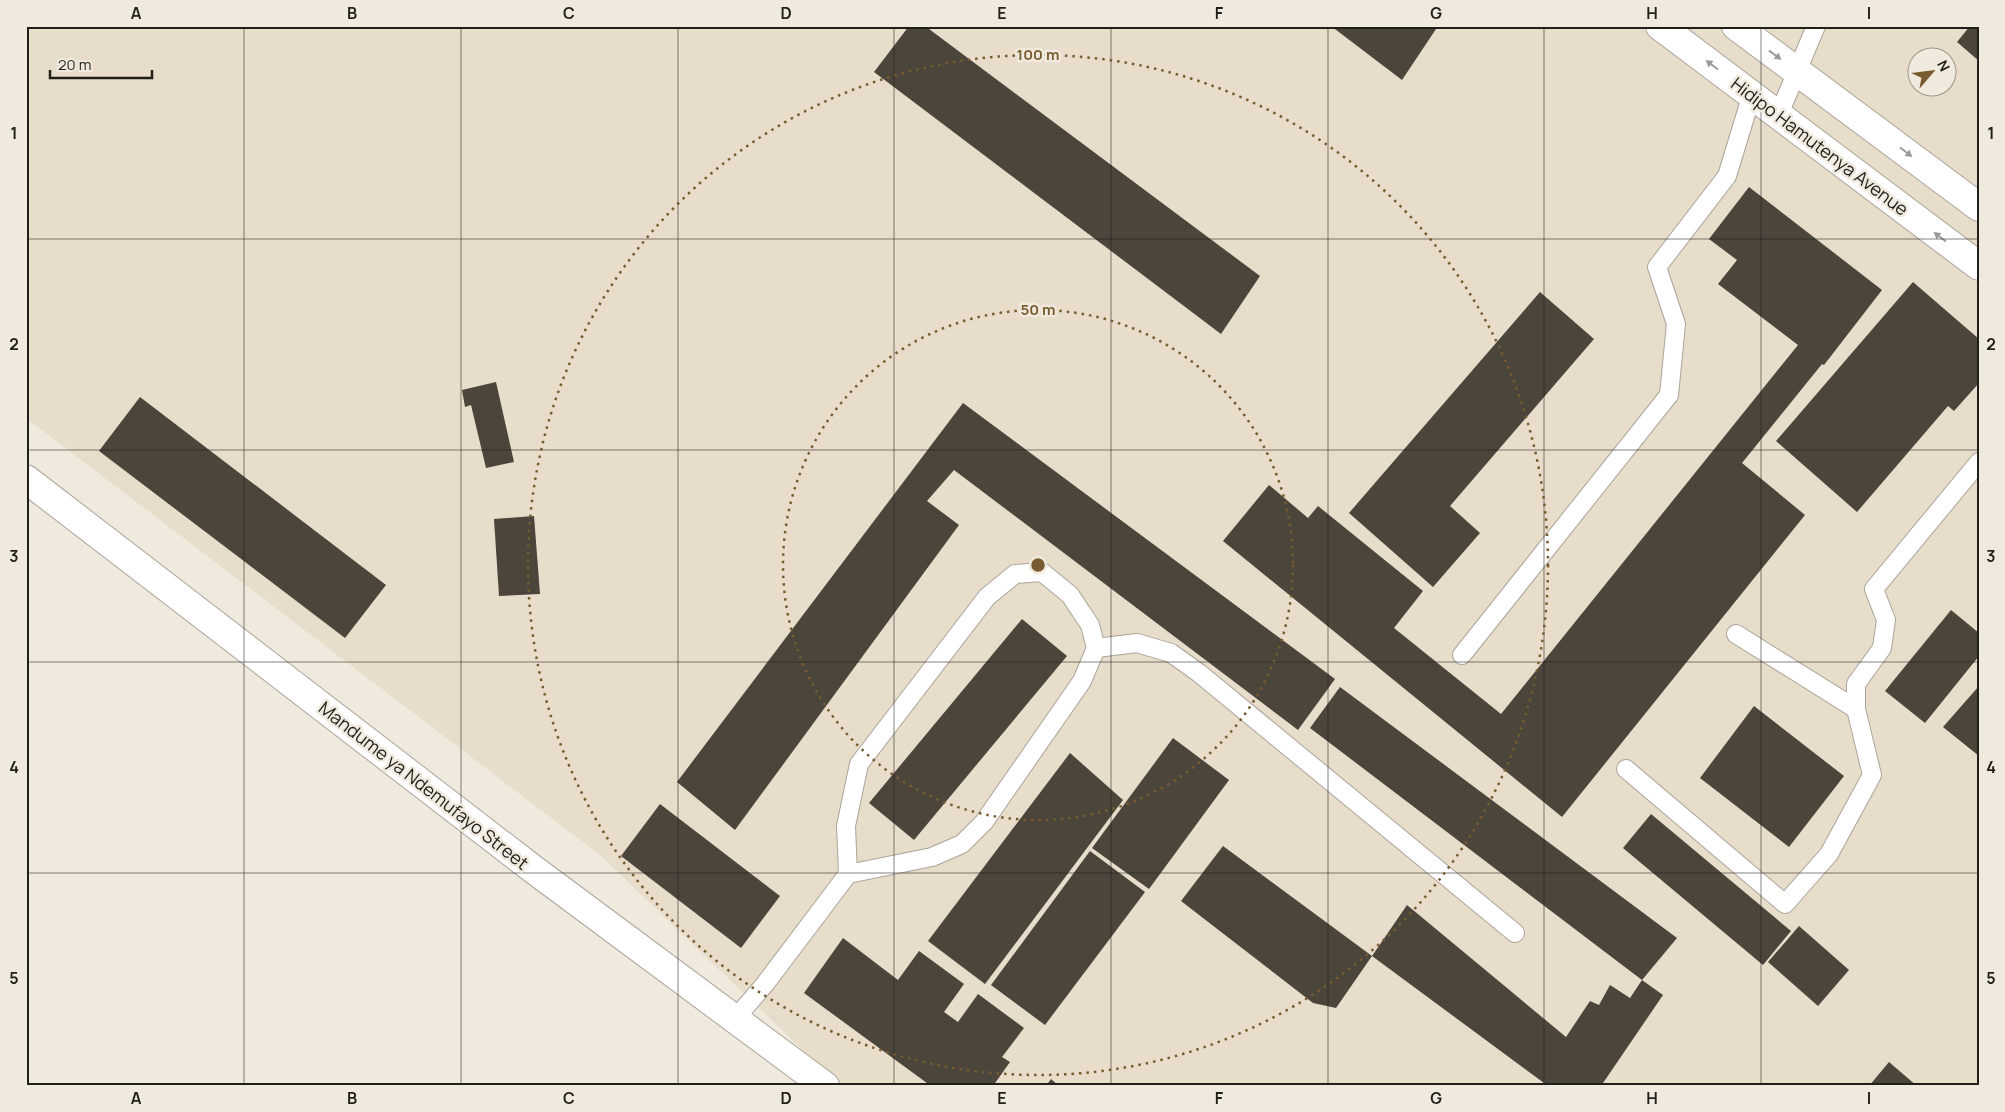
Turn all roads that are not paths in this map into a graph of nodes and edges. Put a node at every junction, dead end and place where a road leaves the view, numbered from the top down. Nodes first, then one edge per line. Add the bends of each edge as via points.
1 (1660, 26) edge
2 (1736, 26) edge
3 (1816, 26) edge
4 (1798, 72) junction
5 (1752, 94) junction
6 (1779, 114) junction
7 (1979, 207) edge
8 (1979, 266) edge
9 (1979, 462) edge
10 (26, 479) edge
11 (1736, 634) dead end
12 (1096, 648) junction
13 (1462, 655) dead end
14 (1856, 709) junction
15 (1626, 769) dead end
16 (848, 874) junction
17 (1515, 932) dead end
18 (735, 1019) junction
19 (825, 1086) edge

5 -> 1 street, Hidipo Hamutenya Avenue
2 -> 4 street
3 - 4 lane
4 - 6 lane
4 -> 7 street
5 - 6 street, Hidipo Hamutenya Avenue
5 - 13 lane via 1728,176 1657,267 1676,324 1669,395
8 -> 6 street, Hidipo Hamutenya Avenue
9 - 14 lane via 1874,589 1886,620 1882,648 1856,684
10 - 18 street, Mandume ya Ndemufayo Street via 548,880
11 - 14 lane
12 - 16 lane via 1082,681 984,822 962,844 932,857
12 - 16 lane via 1090,625 1070,595 1042,572 1015,574 987,597 859,764 846,826
12 - 17 lane via 1137,642 1171,653
14 - 15 lane via 1872,775 1829,854 1785,904
16 - 18 lane
18 - 19 street, Mandume ya Ndemufayo Street

